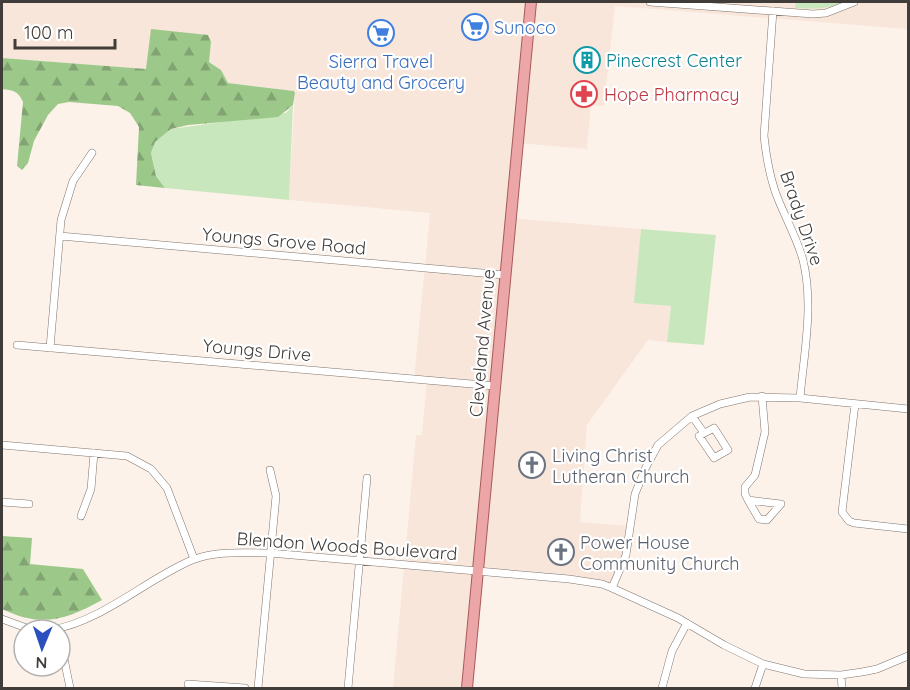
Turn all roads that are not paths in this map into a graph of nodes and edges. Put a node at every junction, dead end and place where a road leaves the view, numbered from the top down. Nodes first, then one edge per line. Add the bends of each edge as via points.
1 (531, 2) edge
2 (650, 2) edge
3 (854, 2) edge
4 (773, 11) junction
5 (92, 153) dead end
6 (60, 236) junction
7 (505, 275) junction
8 (16, 345) dead end
9 (50, 348) junction
10 (495, 386) junction
11 (762, 396) junction
12 (800, 398) junction
13 (855, 404) junction
14 (909, 409) edge
15 (692, 416) junction
16 (704, 433) junction
17 (2, 445) edge
18 (94, 453) junction
19 (270, 470) dead end
20 (367, 478) dead end
21 (748, 500) dead end
22 (2, 502) edge
23 (29, 504) dead end
24 (81, 516) dead end
25 (909, 529) edge
26 (270, 553) junction
27 (194, 560) junction
28 (359, 561) junction
29 (478, 571) junction
30 (612, 588) junction
31 (687, 623) junction
32 (72, 624) edge
33 (909, 656) edge
34 (763, 664) junction
35 (841, 675) junction
36 (188, 684) dead end
37 (245, 688) edge
38 (258, 688) edge
39 (348, 688) edge
40 (467, 688) edge
41 (662, 688) edge
42 (755, 688) edge
43 (842, 688) edge

1 - 7 main road, Cleveland Avenue
2 - 4 street
3 - 4 street via 826,13
4 - 12 street, Brady Drive via 764,136 775,192 798,245 806,276 807,327
5 - 6 street via 73,181
6 - 7 street, Youngs Grove Road
6 - 9 street
7 - 10 main road, Cleveland Avenue
8 - 9 street, Youngs Drive
9 - 10 street, Youngs Drive
10 - 29 main road, Cleveland Avenue
11 - 12 street
11 - 15 street via 729,401
11 - 21 street via 765,432 754,475 745,491
12 - 13 street
13 - 14 street
13 - 25 street via 842,507 844,518 854,523
15 - 16 street
15 - 30 street via 658,446 646,467 635,494 626,555
16 - 16 street via 714,428 728,450 714,458 699,436
17 - 18 street
18 - 24 street via 91,489
18 - 27 street via 127,456 151,469 166,488
19 - 26 street via 276,496
20 - 28 street
22 - 23 street
26 - 27 street, Blendon Woods Boulevard via 227,552
26 - 28 street, Blendon Woods Boulevard
26 - 38 street
27 - 32 street, Blendon Woods Boulevard
28 - 29 street, Blendon Woods Boulevard
28 - 39 street
29 - 30 street, Blendon Woods Boulevard via 569,579
29 - 40 main road, Cleveland Avenue
30 - 31 street, Blendon Woods Boulevard
31 - 34 street, Blendon Woods Boulevard
31 - 41 street via 672,651
33 - 35 street, Blendon Woods Boulevard via 877,669
34 - 35 street, Blendon Woods Boulevard via 804,674
34 - 42 street
35 - 43 street
36 - 37 street

